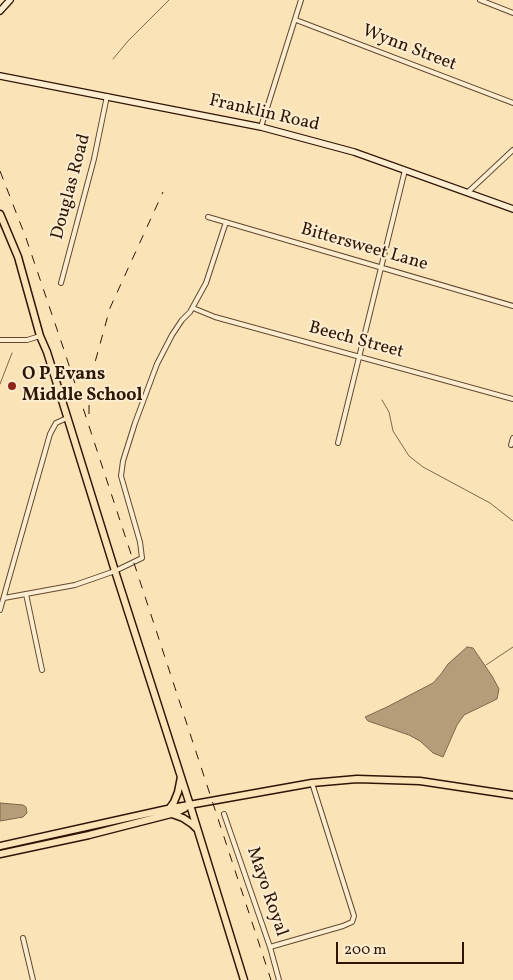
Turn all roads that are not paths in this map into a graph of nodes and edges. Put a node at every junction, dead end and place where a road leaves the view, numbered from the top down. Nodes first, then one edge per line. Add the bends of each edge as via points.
1 (10, 0) edge
2 (301, 0) edge
3 (480, 0) edge
4 (0, 11) edge
5 (513, 13) edge
6 (296, 20) junction
7 (0, 76) edge
8 (107, 96) junction
9 (513, 103) edge
10 (261, 127) junction
11 (513, 150) edge
12 (405, 170) junction
13 (467, 193) junction
14 (513, 209) edge
15 (0, 214) edge
16 (208, 217) dead end
17 (226, 222) junction
18 (381, 268) junction
19 (61, 283) dead end
20 (513, 306) edge
21 (192, 308) junction
22 (40, 336) junction
23 (0, 340) edge
24 (360, 356) junction
25 (513, 399) edge
26 (67, 418) junction
27 (513, 438) edge
28 (338, 443) dead end
29 (511, 445) dead end
30 (115, 571) junction
31 (26, 594) junction
32 (4, 598) junction
33 (0, 610) edge
34 (42, 670) dead end
35 (181, 776) junction
36 (312, 783) junction
37 (513, 795) edge
38 (190, 805) junction
39 (170, 811) junction
40 (224, 814) dead end
41 (199, 832) junction
42 (0, 846) edge
43 (0, 854) edge
44 (23, 938) dead end
45 (270, 947) junction
46 (33, 980) edge
47 (244, 980) edge
48 (279, 980) edge

1 - 4 main road
2 - 6 street
3 - 5 street
6 - 9 street, Wynn Street
6 - 10 street
7 - 8 main road, Franklin Road
8 - 10 main road, Franklin Road
8 - 19 street, Douglas Road
10 - 12 main road, Franklin Road via 354,152
11 - 13 street
12 - 13 main road, Franklin Road
12 - 18 street
13 - 14 main road, Franklin Road
15 - 22 main road via 18,257
16 - 17 street, Bittersweet Lane
17 - 18 street, Bittersweet Lane
17 - 21 street via 210,273
18 - 20 street, Bittersweet Lane
18 - 24 street
21 - 24 street, Beech Street
21 - 30 street via 172,335 157,364 123,462 123,488 142,558
22 - 23 street via 27,340
22 - 26 main road
24 - 25 street, Beech Street
24 - 28 street
26 - 30 main road
26 - 32 street via 56,423 50,434
27 - 29 street
30 - 31 street via 75,585
30 - 35 main road
31 - 32 street
31 - 34 street
32 - 33 street
35 - 38 main road
35 - 39 main road
36 - 37 main road via 357,779 404,780
36 - 38 main road
36 - 45 street via 354,916 352,922 343,926
38 - 39 main road
38 - 41 main road
39 - 41 main road
39 - 42 main road
39 - 43 main road via 89,835
40 - 45 street, Mayo Royal
41 - 47 main road
44 - 46 street
45 - 48 street, Mayo Royal

